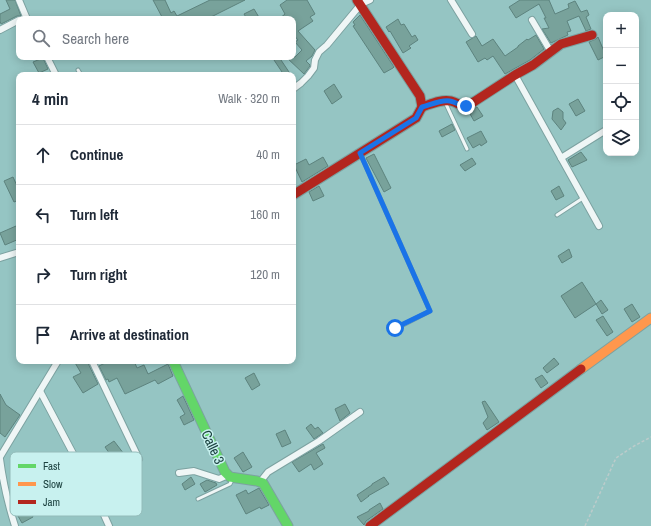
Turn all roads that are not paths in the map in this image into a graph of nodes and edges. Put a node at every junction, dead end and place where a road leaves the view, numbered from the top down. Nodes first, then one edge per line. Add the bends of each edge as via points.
1 (19, 0) edge
2 (370, 0) edge
3 (451, 0) edge
4 (359, 2) edge
5 (23, 16) edge
6 (532, 20) dead end
7 (16, 22) edge
8 (0, 30) edge
9 (472, 34) dead end
10 (592, 35) dead end
11 (551, 52) junction
12 (48, 60) edge
13 (54, 72) edge
14 (515, 75) junction
15 (296, 87) edge
16 (444, 101) junction
17 (422, 107) junction
18 (603, 132) edge
19 (468, 149) dead end
20 (360, 153) junction
21 (561, 158) junction
22 (296, 193) edge
23 (583, 198) junction
24 (557, 215) dead end
25 (599, 226) dead end
26 (16, 253) edge
27 (0, 258) edge
28 (651, 318) edge
29 (395, 328) dead end
30 (56, 364) edge
31 (93, 364) edge
32 (174, 364) edge
33 (40, 391) junction
34 (360, 412) dead end
35 (72, 452) edge
36 (136, 452) edge
37 (0, 458) edge
38 (179, 473) dead end
39 (229, 476) junction
40 (260, 482) junction
41 (198, 500) dead end
42 (10, 506) edge
43 (12, 516) edge
44 (104, 516) edge
45 (375, 524) edge
46 (15, 526) edge
47 (109, 526) edge
48 (288, 526) edge

1 - 5 street
2 - 4 street
3 - 9 street
4 - 15 street via 328,45 319,52 314,68
4 - 17 street via 420,96
6 - 11 street
7 - 8 street
10 - 11 street via 561,44
11 - 14 street
12 - 13 street
14 - 16 street via 466,106
14 - 21 street
16 - 17 street
16 - 19 lane
17 - 20 street via 416,118
18 - 21 street
20 - 22 street
20 - 29 lane via 430,311
21 - 23 street
23 - 24 lane
23 - 25 street
26 - 27 street
28 - 45 street
30 - 33 street
31 - 36 street
32 - 39 street, Calle 3
33 - 35 street
33 - 37 street
34 - 40 street via 268,472
37 - 42 street
38 - 39 street via 194,471 219,479
39 - 40 street, Calle 3
39 - 41 lane via 230,484
40 - 48 street
43 - 46 street
44 - 47 street

